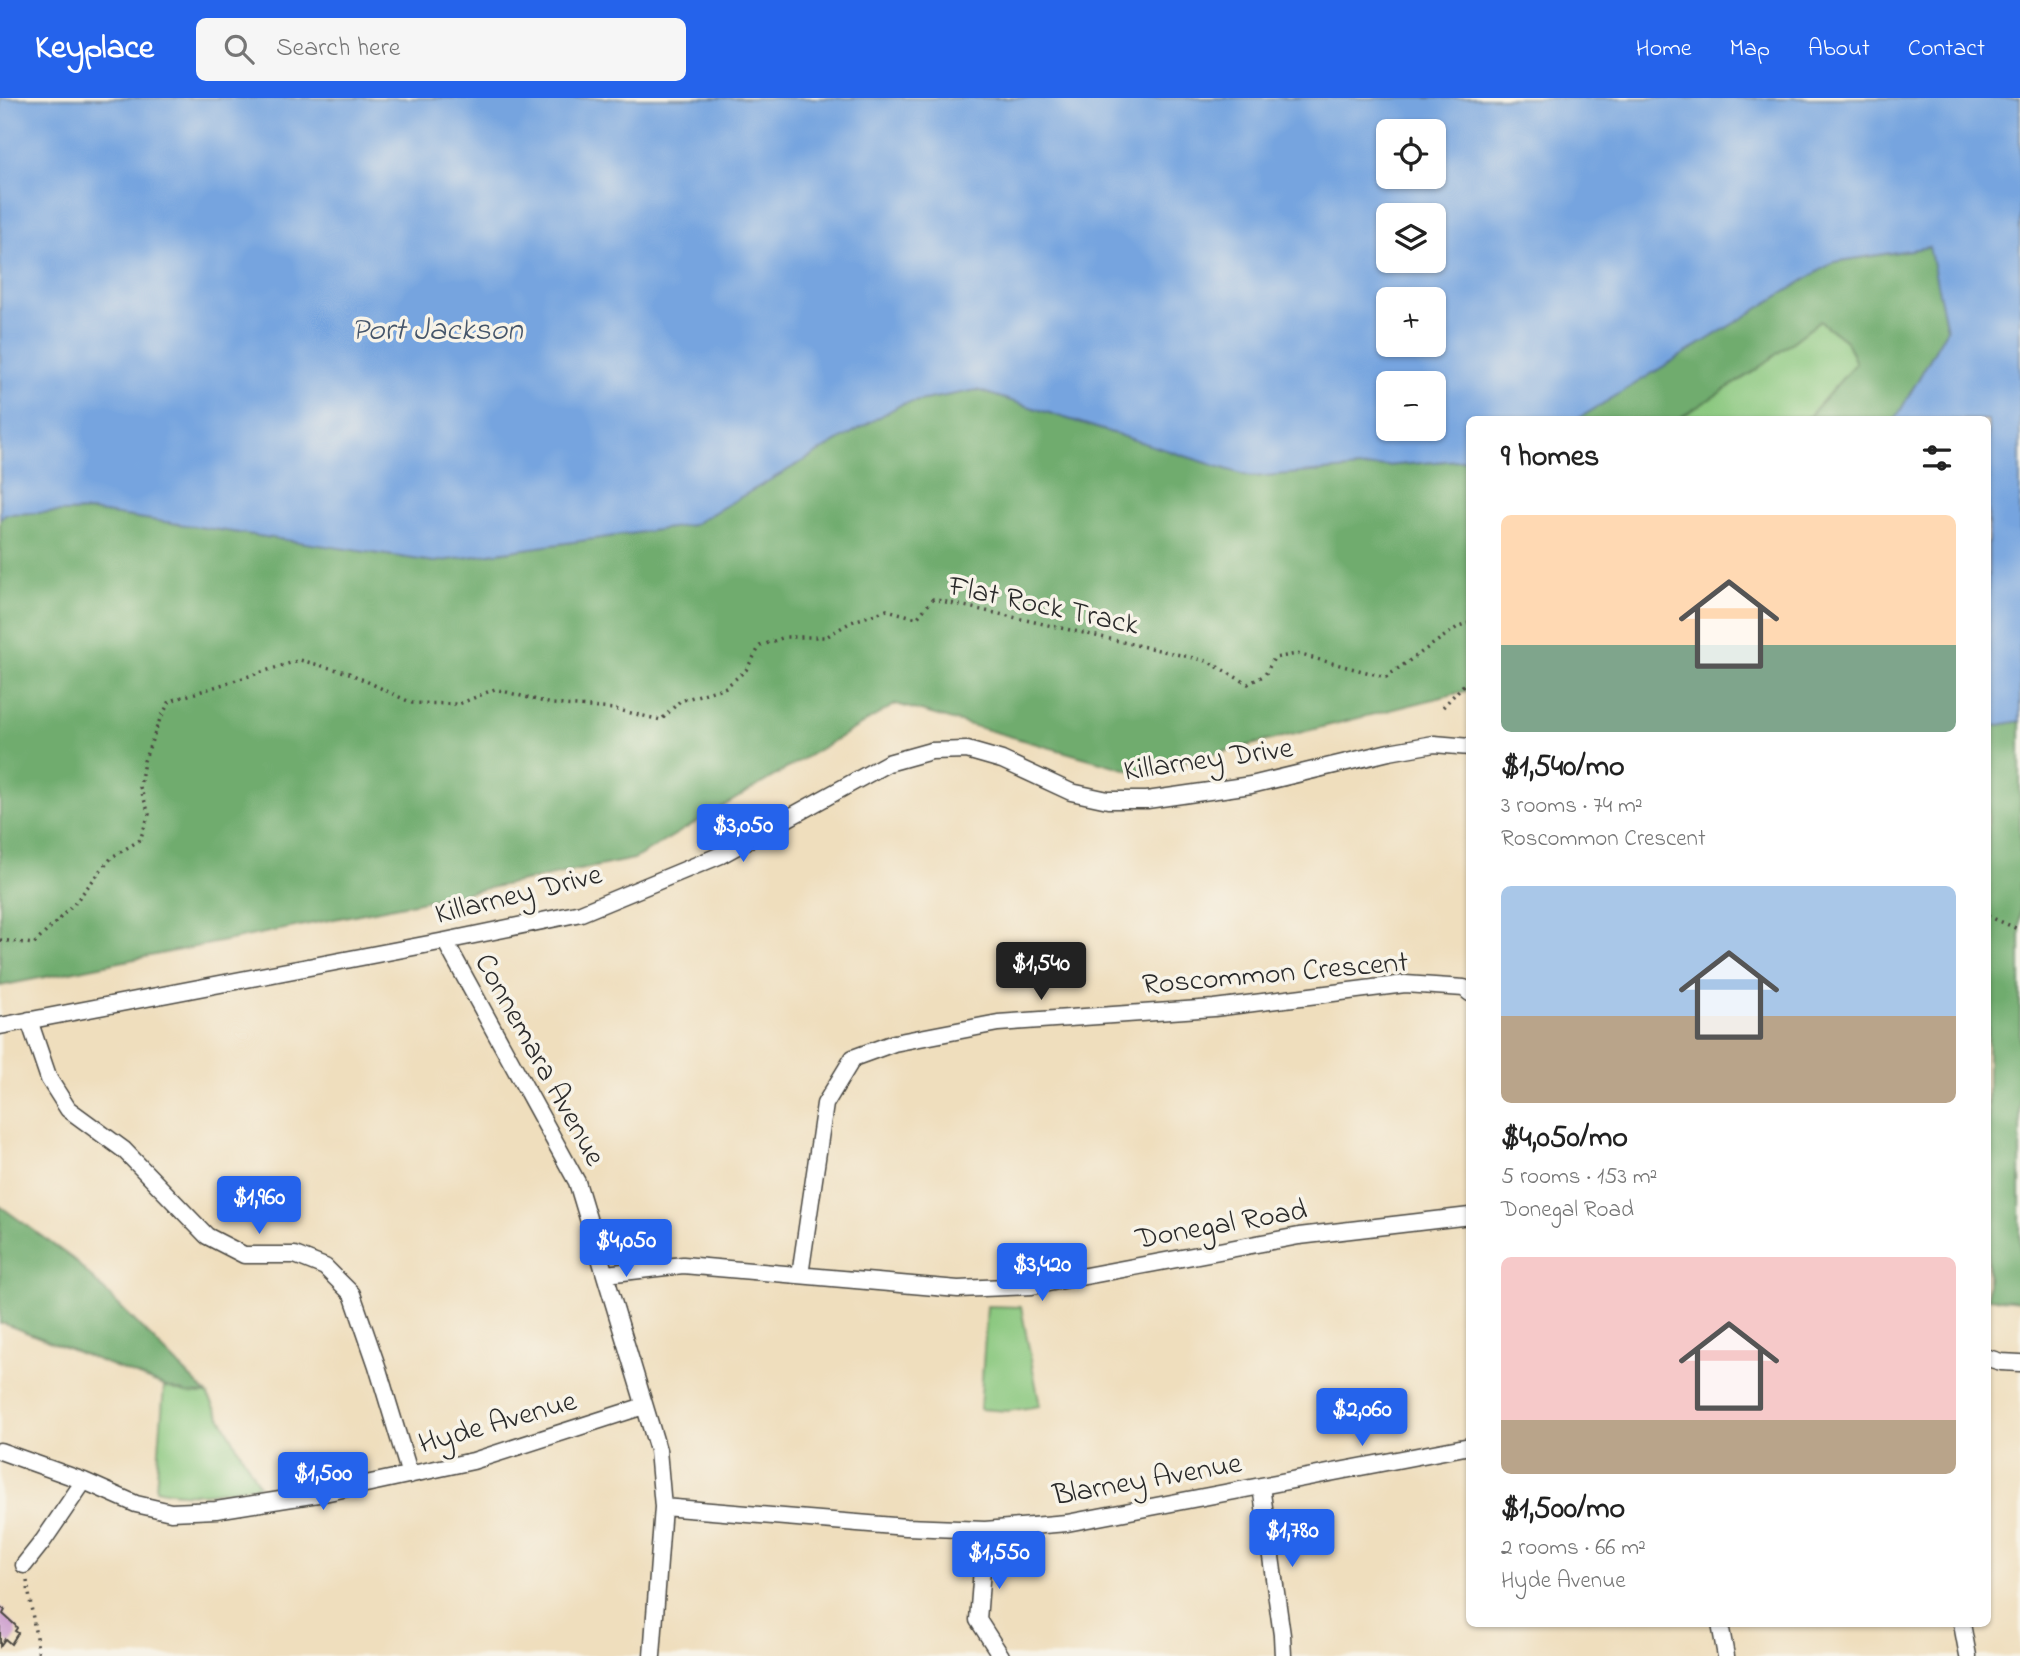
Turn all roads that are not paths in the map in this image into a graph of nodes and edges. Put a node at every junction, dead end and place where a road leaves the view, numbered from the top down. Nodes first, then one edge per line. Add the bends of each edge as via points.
1 (1466, 747) edge
2 (445, 941) junction
3 (1466, 990) edge
4 (29, 1020) junction
5 (0, 1026) edge
6 (1466, 1216) edge
7 (606, 1274) junction
8 (800, 1275) junction
9 (1991, 1359) edge
10 (2020, 1363) edge
11 (644, 1406) junction
12 (1466, 1447) edge
13 (0, 1451) edge
14 (410, 1475) junction
15 (83, 1481) junction
16 (1261, 1486) junction
17 (663, 1507) junction
18 (985, 1530) junction
19 (24, 1565) road end
20 (1720, 1627) edge
21 (1963, 1627) edge
22 (1722, 1655) edge
23 (652, 1656) edge
24 (1001, 1656) edge
25 (1283, 1656) edge
26 (1968, 1656) edge

1 - 2 street, Killarney Drive via 1434,744 1251,785 1147,800 1108,800 1071,792 990,756 967,750 932,751 888,763 722,855 581,913
2 - 4 street, Killarney Drive
2 - 7 street, Connemara Avenue via 577,1182
3 - 8 street, Roscommon Crescent via 1405,984 1214,1008 998,1023 894,1043 853,1058 825,1104
4 - 5 street, Killarney Drive
4 - 14 street via 49,1079 68,1109 124,1150 206,1236 244,1255 295,1255 326,1267 352,1294
6 - 8 street, Donegal Road via 1299,1236 1032,1286 958,1289
7 - 8 street, Donegal Road via 683,1265
7 - 11 street, Connemara Avenue
9 - 10 street
11 - 14 street, Hyde Avenue via 473,1461
11 - 17 street, Connemara Avenue via 658,1450
12 - 16 street, Blarney Avenue
13 - 15 street, Hyde Avenue
14 - 15 street, Hyde Avenue via 215,1510 171,1512 136,1504
15 - 19 street
16 - 18 street, Blarney Avenue via 1068,1523
16 - 25 street
17 - 18 street, Blarney Avenue
17 - 23 street, Connemara Avenue
18 - 24 street via 978,1620
20 - 22 street
21 - 26 street

